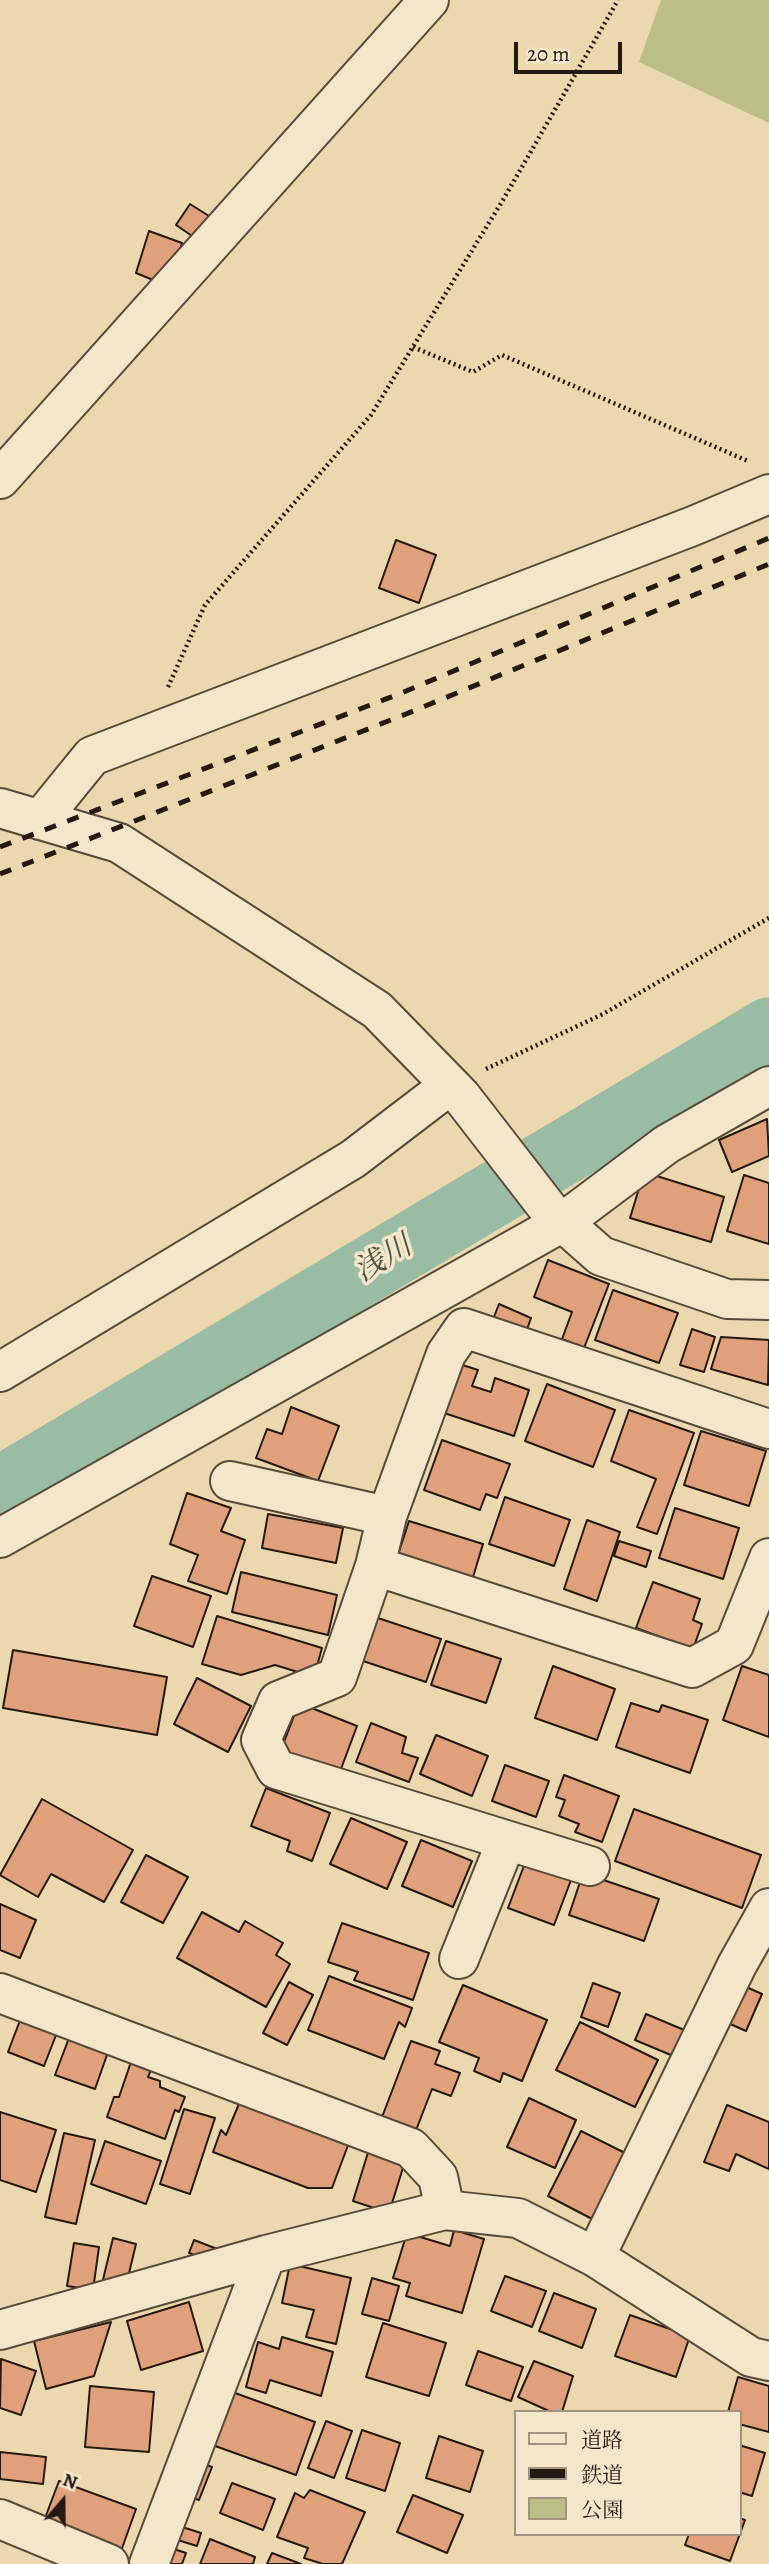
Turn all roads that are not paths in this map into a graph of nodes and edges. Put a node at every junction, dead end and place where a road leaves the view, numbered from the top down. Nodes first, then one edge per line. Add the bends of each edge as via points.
1 (429, 0) edge
2 (0, 479) edge
3 (763, 479) edge
4 (0, 808) edge
5 (40, 820) junction
6 (769, 1086) edge
7 (456, 1091) junction
8 (556, 1217) junction
9 (769, 1300) edge
10 (0, 1372) edge
11 (769, 1429) edge
12 (230, 1481) dead end
13 (387, 1516) junction
14 (0, 1538) edge
15 (769, 1558) edge
16 (375, 1566) junction
17 (506, 1842) junction
18 (590, 1866) dead end
19 (769, 1908) edge
20 (459, 1959) dead end
21 (0, 1993) edge
22 (445, 2210) junction
23 (266, 2255) junction
24 (595, 2257) junction
25 (0, 2330) edge
26 (769, 2361) edge
27 (0, 2519) edge
28 (109, 2564) edge
29 (149, 2564) edge

1 - 2 street
3 - 5 street via 693,526 92,756
4 - 5 street
5 - 7 street via 119,843 377,1010
6 - 8 street via 667,1144
7 - 8 street
7 - 10 street via 353,1159
8 - 9 street via 601,1256 727,1299
8 - 14 street
11 - 13 street via 464,1328 446,1353
12 - 13 street
13 - 16 street
15 - 16 street via 734,1645 692,1668
16 - 17 street via 337,1677 278,1701 261,1740 275,1769
17 - 18 street
17 - 20 street
19 - 24 street
21 - 22 street via 411,2148 438,2177
22 - 23 street
22 - 24 street via 518,2218
23 - 25 street
23 - 29 street
24 - 26 street via 751,2357
27 - 28 street

